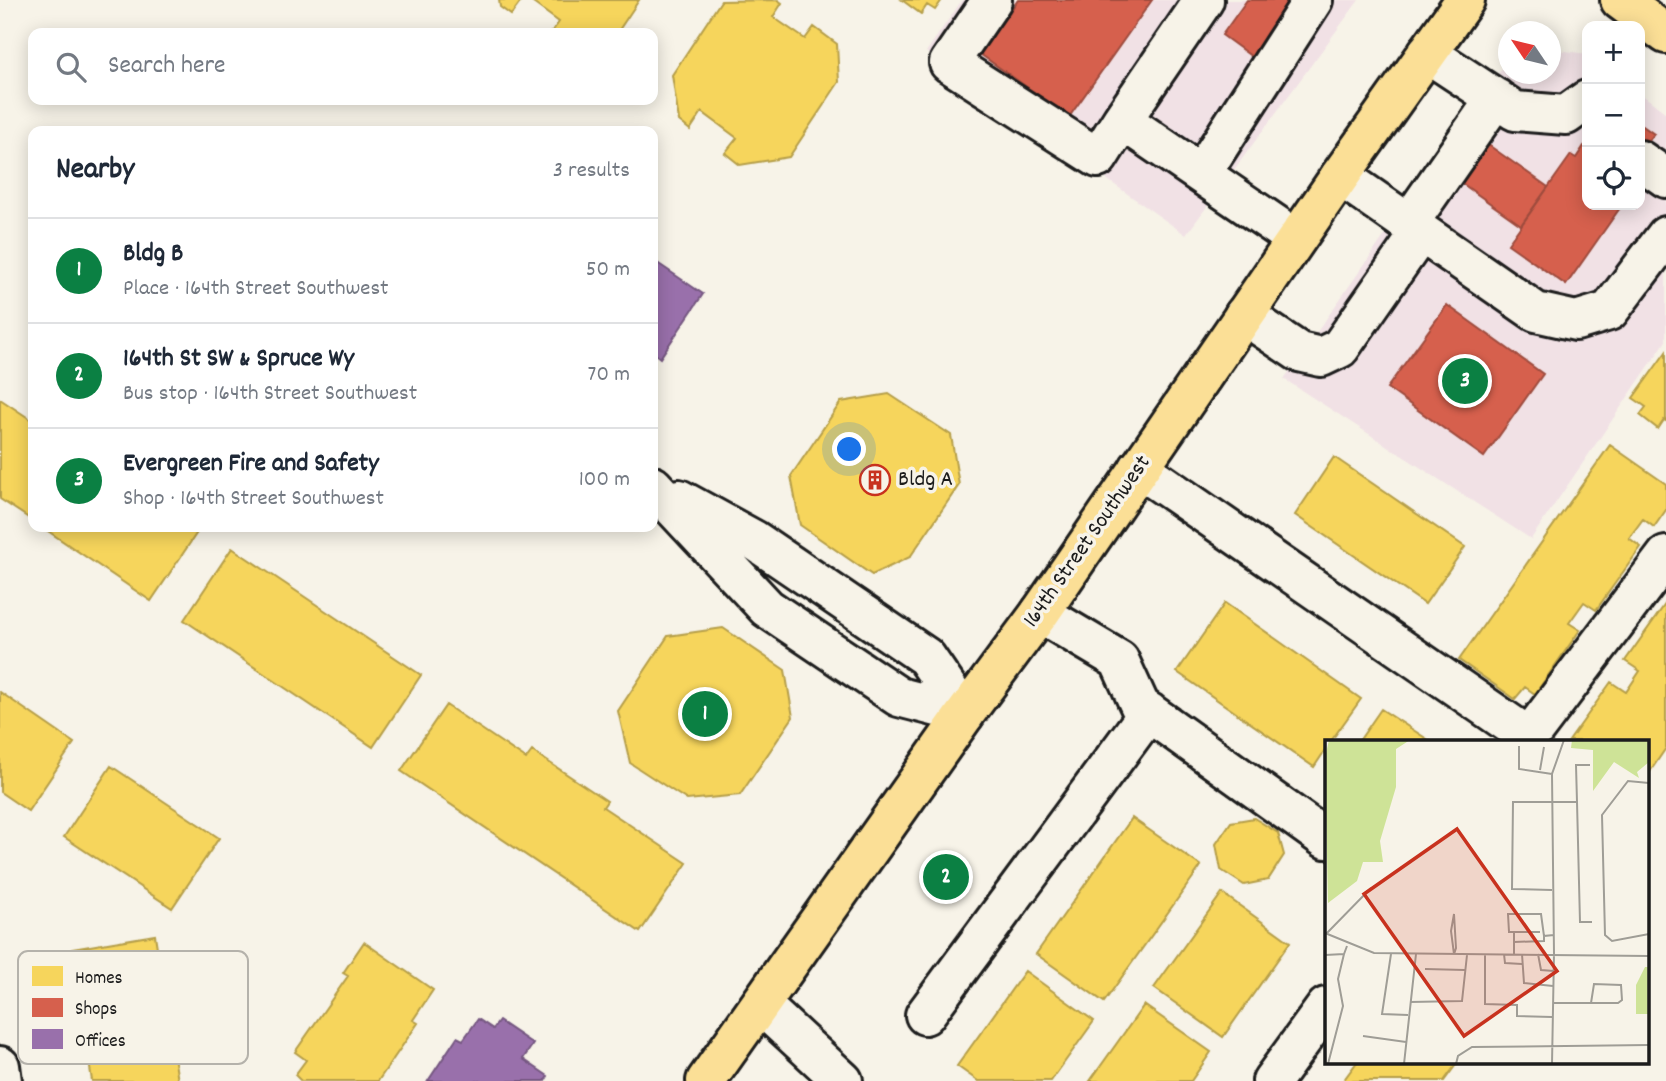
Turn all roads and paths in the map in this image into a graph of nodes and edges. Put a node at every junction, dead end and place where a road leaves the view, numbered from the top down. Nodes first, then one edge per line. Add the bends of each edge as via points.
1 (992, 0) edge
2 (1204, 0) edge
3 (1313, 0) edge
4 (1465, 0) edge
5 (1427, 53) junction
6 (1496, 98) junction
7 (1582, 112) edge
8 (1122, 120) junction
9 (1645, 163) edge
10 (1201, 174) junction
11 (1340, 176) junction
12 (1666, 178) edge
13 (1415, 228) junction
14 (1666, 236) edge
15 (1296, 239) junction
16 (1244, 315) junction
17 (1139, 468) junction
18 (658, 489) edge
19 (1666, 556) edge
20 (1040, 613) junction
21 (1149, 712) junction
22 (965, 714) junction
23 (1325, 838) edge
24 (761, 1005) junction
25 (1325, 1008) edge
26 (925, 1015) dead end
27 (0, 1066) edge
28 (2, 1081) edge
29 (706, 1081) edge
30 (844, 1081) edge
31 (1272, 1081) edge

1 - 8 street via 949,62 1098,158
2 - 8 street
3 - 10 street
4 - 5 main road, 164th Street Southwest
5 - 6 street
5 - 11 main road, 164th Street Southwest
6 - 7 street via 1515,111 1566,116
6 - 13 street
8 - 10 street
9 - 12 street
10 - 15 street
11 - 13 street
11 - 15 main road, 164th Street Southwest
13 - 14 street via 1536,312 1576,321 1609,311
13 - 16 street via 1340,348 1321,357 1299,352
15 - 16 main road, 164th Street Southwest
16 - 17 main road, 164th Street Southwest
17 - 19 street via 1529,737
17 - 20 main road, 164th Street Southwest
18 - 22 street via 754,540 926,657
20 - 21 street via 1119,660 1140,706
20 - 22 main road, 164th Street Southwest
21 - 23 street
21 - 26 street
22 - 24 main road, 164th Street Southwest
24 - 29 main road, 164th Street Southwest
24 - 30 street
25 - 31 street
27 - 28 street

